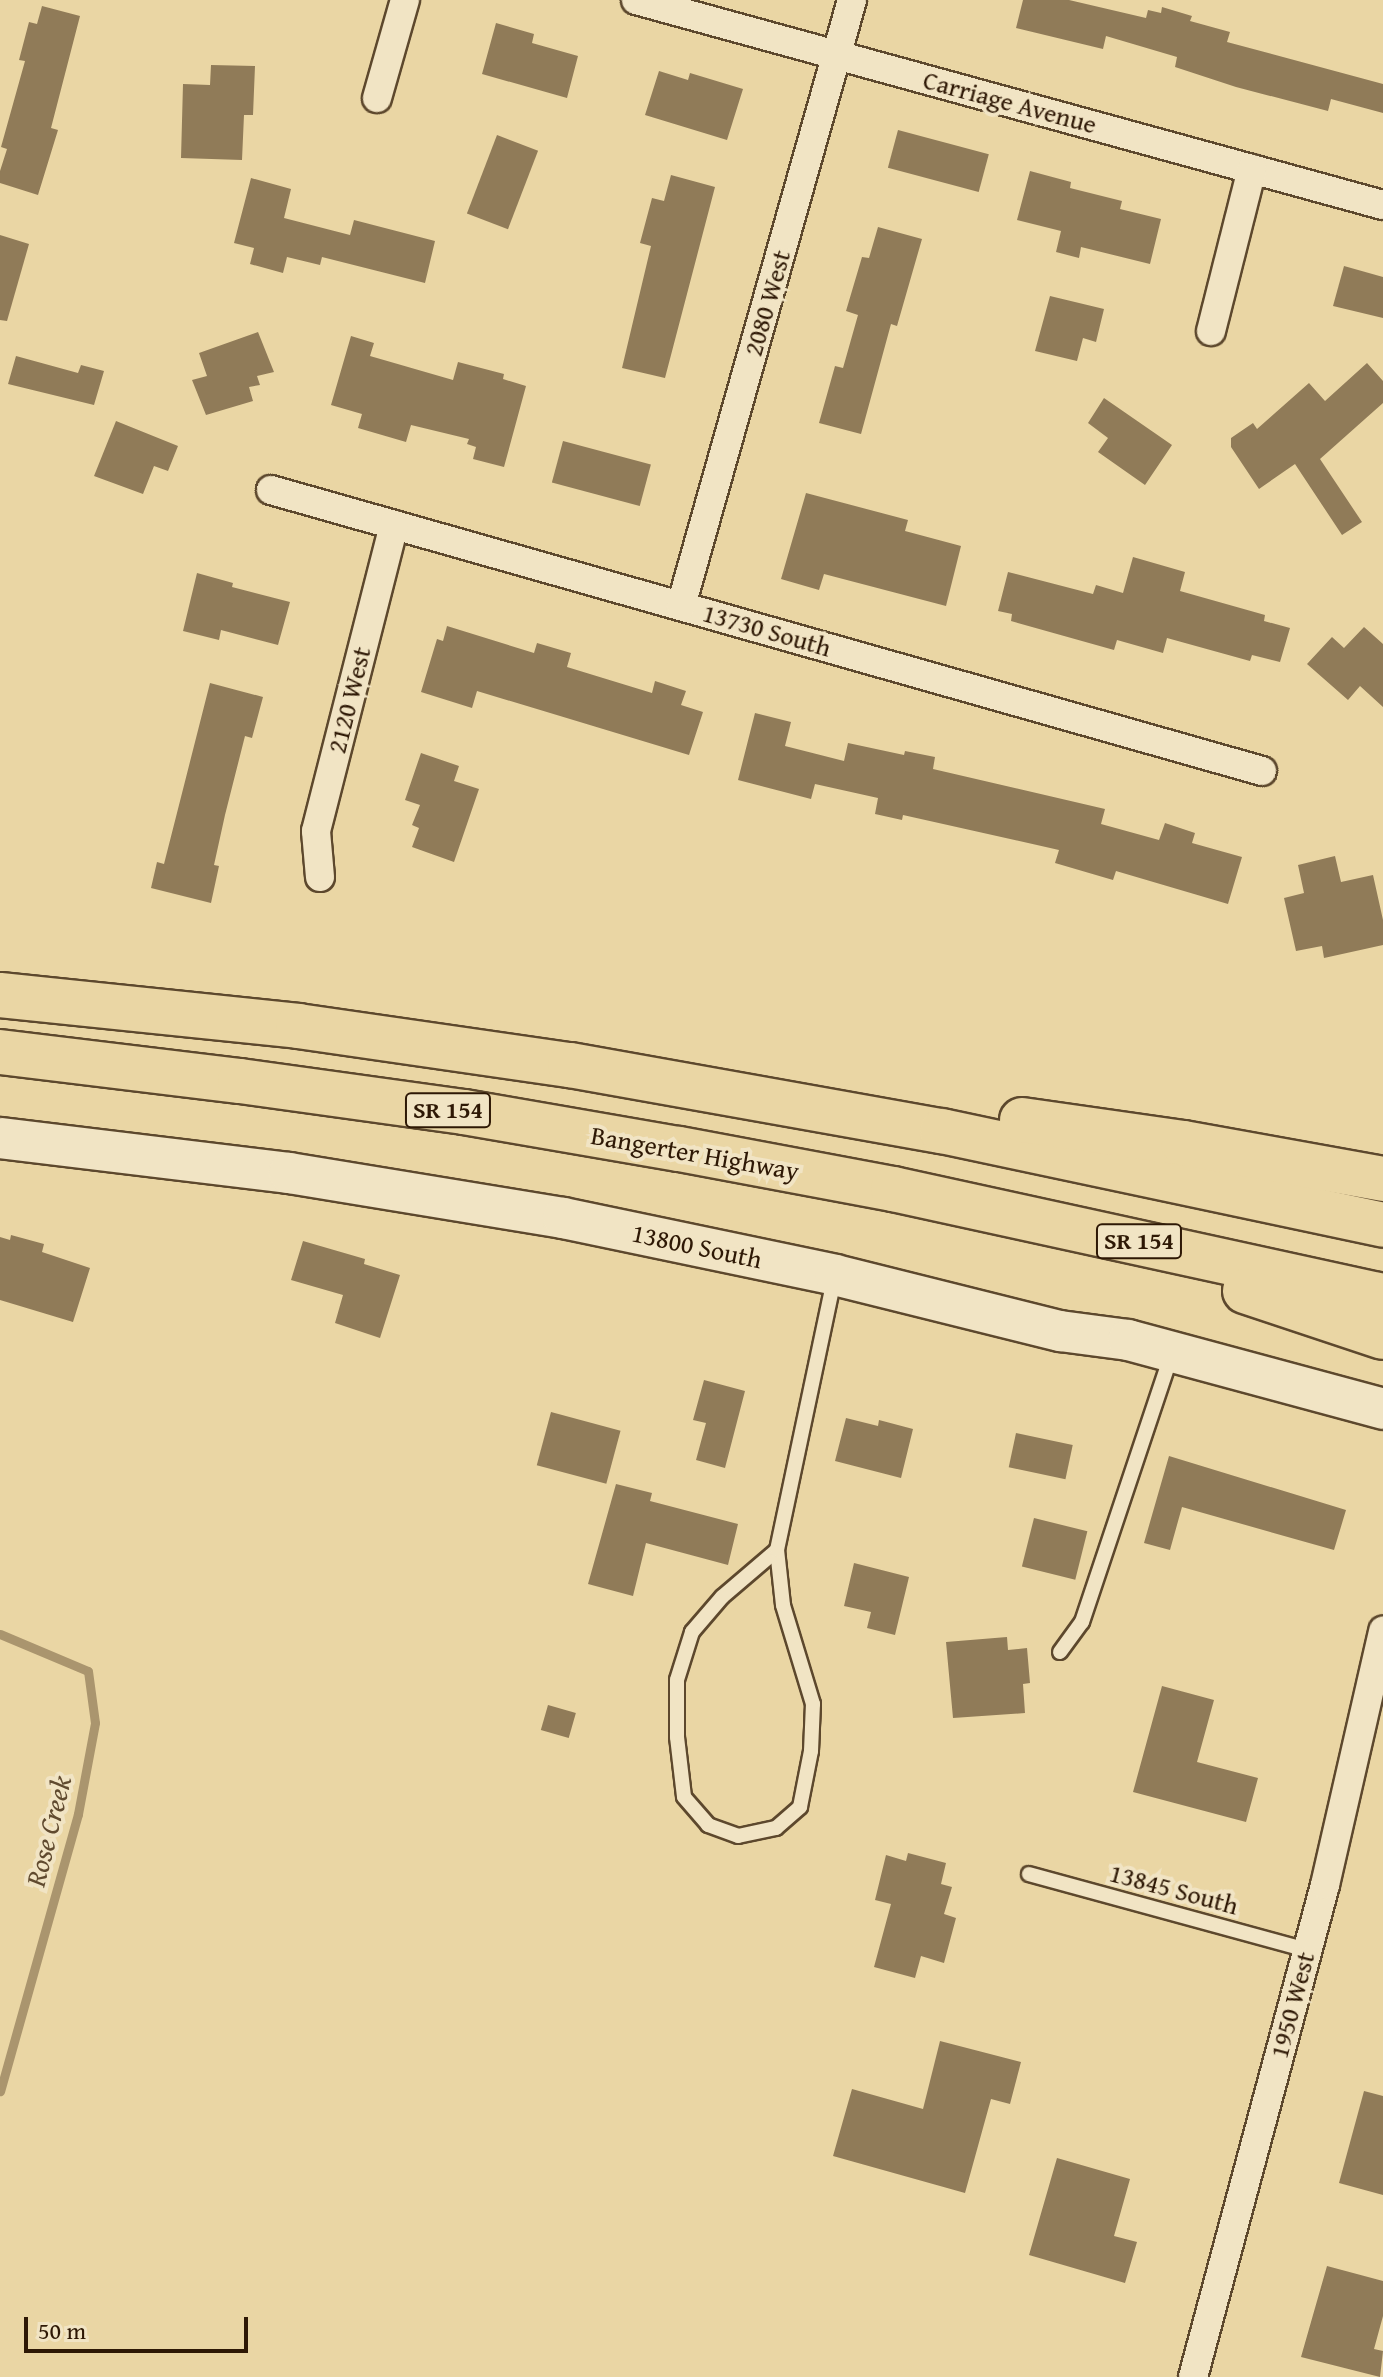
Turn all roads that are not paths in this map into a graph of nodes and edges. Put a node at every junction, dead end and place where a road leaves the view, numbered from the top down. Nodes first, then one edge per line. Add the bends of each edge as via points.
1 (405, 0) edge
2 (636, 0) edge
3 (852, 0) edge
4 (838, 54) junction
5 (377, 98) dead end
6 (1252, 169) junction
7 (1383, 205) edge
8 (1211, 331) dead end
9 (271, 490) dead end
10 (394, 525) junction
11 (681, 606) junction
12 (1262, 771) dead end
13 (320, 877) dead end
14 (0, 995) edge
15 (0, 1052) edge
16 (756, 1096) junction
17 (0, 1138) edge
18 (1383, 1179) edge
19 (893, 1189) junction
20 (1383, 1225) edge
21 (835, 1275) junction
22 (1383, 1296) edge
23 (1383, 1337) edge
24 (1172, 1351) junction
25 (1383, 1409) edge
26 (777, 1550) junction
27 (1383, 1631) edge
28 (1060, 1652) dead end
29 (1376, 1687) edge
30 (1029, 1874) dead end
31 (1306, 1950) junction
32 (1193, 2377) edge

1 - 5 street
2 - 4 street, Carriage Avenue
3 - 4 street, 2080 West
4 - 6 street, Carriage Avenue
4 - 11 street, 2080 West
6 - 7 street, Carriage Avenue
6 - 8 street
9 - 10 street, 13730 South
10 - 11 street, 13730 South
10 - 13 street, 2120 West via 316,831
11 - 12 street, 13730 South
14 - 16 highway, SR 154 via 434,1044
15 - 19 highway, Bangerter Highway / SR 154 via 464,1112
16 - 18 highway via 1077,1126
16 - 20 highway, SR 154 via 1112,1165
17 - 21 street, 13800 South via 289,1173 533,1213
19 - 22 highway, Bangerter Highway / SR 154
19 - 23 highway via 1165,1266
21 - 24 street, 13800 South via 1060,1331
21 - 26 lane
24 - 25 street, 13800 South
24 - 28 lane via 1082,1622
26 - 26 lane via 783,1605 813,1704 811,1751 800,1807 776,1828 738,1836 708,1825 684,1797 677,1680 692,1632 722,1597
27 - 29 street, 1950 West
29 - 31 street, 1950 West
30 - 31 lane, 13845 South
31 - 32 street, 1950 West

